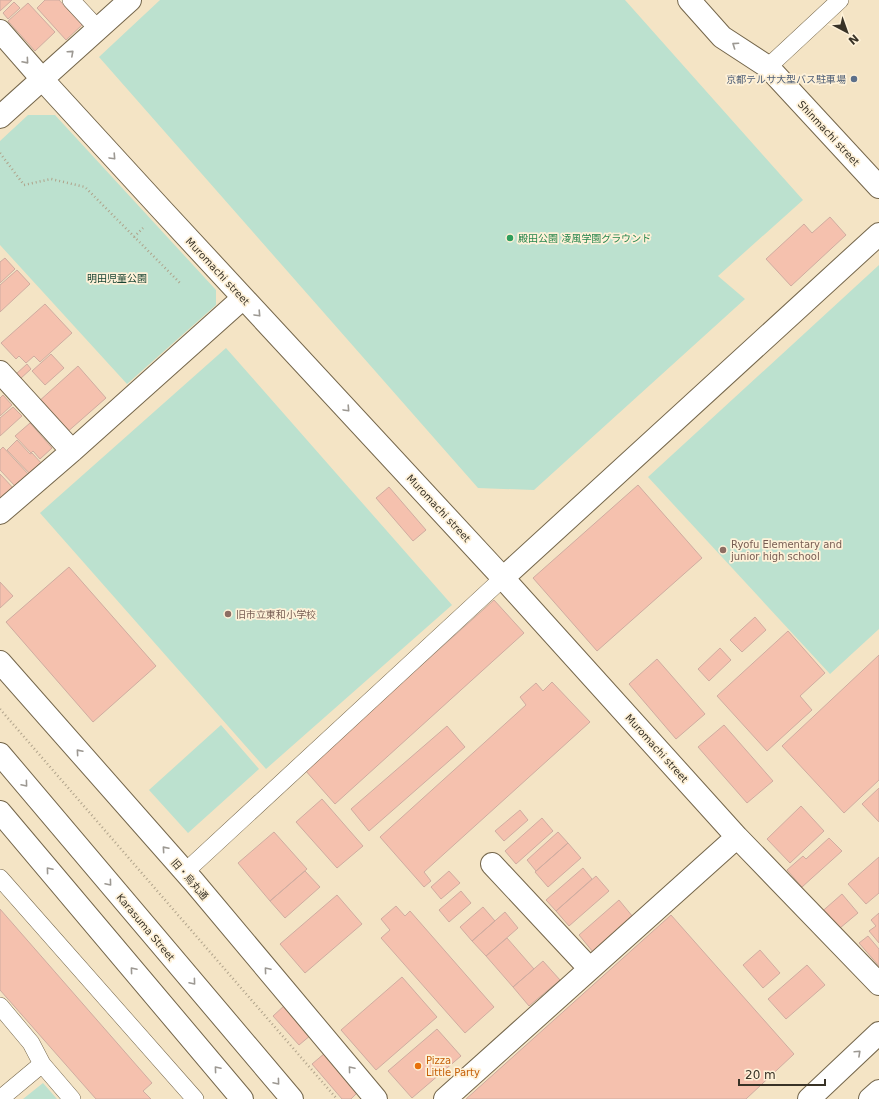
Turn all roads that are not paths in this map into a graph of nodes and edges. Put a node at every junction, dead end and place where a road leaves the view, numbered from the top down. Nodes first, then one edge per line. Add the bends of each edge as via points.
1 (71, 0) edge
2 (130, 0) edge
3 (689, 0) edge
4 (840, 0) edge
5 (98, 29) junction
6 (0, 31) edge
7 (768, 67) junction
8 (42, 79) junction
9 (0, 117) edge
10 (879, 187) edge
11 (879, 234) edge
12 (243, 298) junction
13 (0, 372) edge
14 (72, 451) junction
15 (0, 513) edge
16 (503, 578) junction
17 (0, 662) edge
18 (0, 754) edge
19 (0, 812) edge
20 (737, 836) junction
21 (492, 864) dead end
22 (185, 872) junction
23 (0, 878) edge
24 (590, 969) junction
25 (879, 984) edge
26 (0, 1006) edge
27 (879, 1033) edge
28 (42, 1064) junction
29 (879, 1091) edge
30 (0, 1099) edge
31 (72, 1099) edge
32 (195, 1099) edge
33 (242, 1099) edge
34 (292, 1099) edge
35 (376, 1099) edge
36 (445, 1099) edge
37 (809, 1099) edge
38 (870, 1099) edge

1 - 5 lane
2 - 5 street
7 -> 3 street, Shinmachi street via 722,37
4 - 7 lane
8 -> 5 street
6 -> 8 street, Muromachi street
7 - 10 street, Shinmachi street
8 - 9 street
8 -> 12 street, Muromachi street
11 - 16 street
12 - 14 street
12 -> 16 street, Muromachi street
13 - 14 street
14 - 15 street
16 - 20 street, Muromachi street
16 - 22 lane
22 -> 17 street, 旧・烏丸通
18 -> 34 street, Karasuma Street
33 -> 19 street
20 - 24 street
20 - 25 street, Muromachi street
21 - 24 street
35 -> 22 street, 旧・烏丸通
23 - 32 lane
24 - 36 street
26 - 28 lane via 31,1043
37 -> 27 street
28 - 30 lane
28 - 31 lane
29 - 38 street

